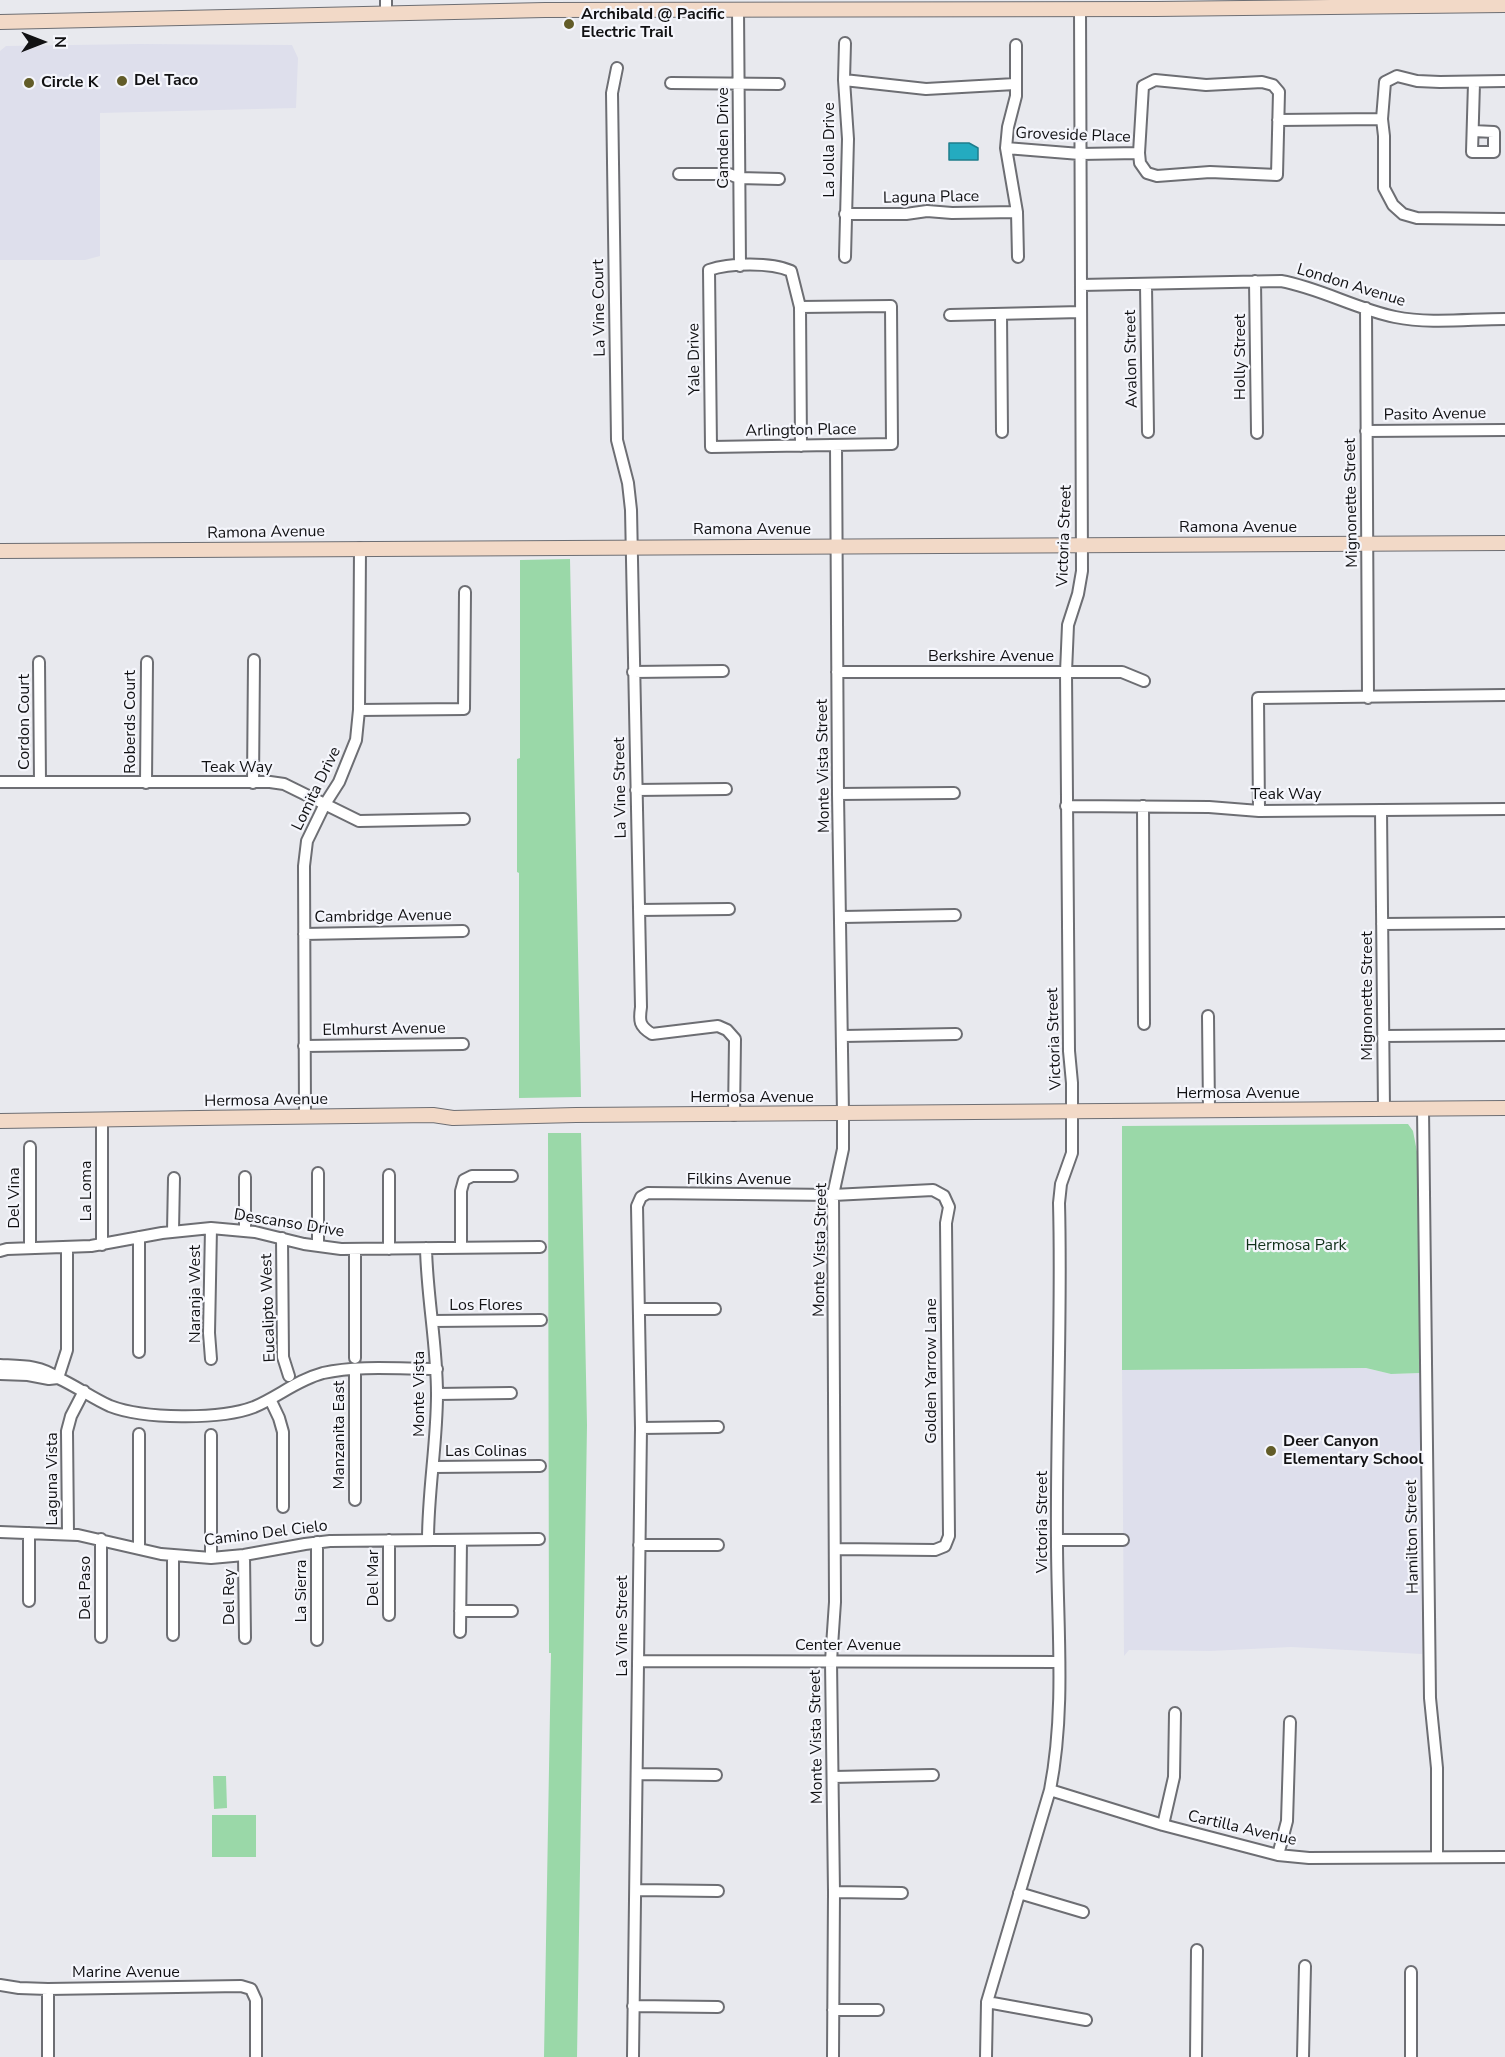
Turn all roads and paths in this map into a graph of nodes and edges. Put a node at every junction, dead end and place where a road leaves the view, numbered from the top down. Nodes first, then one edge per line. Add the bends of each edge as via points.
1 (1271, 4) edge
2 (869, 5) edge
3 (1135, 5) edge
4 (1156, 5) edge
5 (1505, 5) edge
6 (386, 6) edge
7 (740, 6) edge
8 (1080, 9) junction
9 (0, 21) edge
10 (845, 43) dead end
11 (1016, 45) dead end
12 (617, 68) dead end
13 (844, 80) junction
14 (1505, 81) edge
15 (670, 83) dead end
16 (1474, 83) junction
17 (740, 84) junction
18 (779, 84) dead end
19 (1015, 84) junction
20 (1382, 119) junction
21 (1278, 120) junction
22 (1473, 131) dead end
23 (1006, 148) junction
24 (1139, 153) junction
25 (1080, 154) junction
26 (679, 174) dead end
27 (739, 178) junction
28 (779, 179) dead end
29 (1017, 212) junction
30 (845, 214) junction
31 (1505, 219) edge
32 (845, 257) dead end
33 (1018, 257) dead end
34 (740, 266) junction
35 (1256, 281) junction
36 (1081, 285) junction
37 (1146, 285) junction
38 (800, 307) junction
39 (1366, 308) junction
40 (1081, 312) junction
41 (1001, 314) junction
42 (950, 315) dead end
43 (1505, 319) edge
44 (1505, 430) edge
45 (1366, 431) junction
46 (1002, 432) dead end
47 (1148, 432) dead end
48 (1257, 433) dead end
49 (836, 445) junction
50 (801, 446) junction
51 (711, 447) joint
52 (1505, 543) edge
53 (1367, 544) junction
54 (1082, 545) junction
55 (837, 546) junction
56 (631, 547) junction
57 (360, 549) junction
58 (0, 551) edge
59 (465, 592) dead end
60 (254, 660) dead end
61 (39, 662) dead end
62 (147, 662) dead end
63 (723, 671) dead end
64 (633, 672) junction
65 (837, 672) junction
66 (1066, 672) junction
67 (1144, 681) dead end
68 (1505, 695) edge
69 (1368, 698) junction
70 (359, 710) junction
71 (0, 782) edge
72 (40, 782) junction
73 (146, 783) junction
74 (253, 783) junction
75 (726, 789) dead end
76 (636, 790) junction
77 (954, 793) dead end
78 (838, 794) junction
79 (325, 804) junction
80 (1066, 806) junction
81 (1143, 806) junction
82 (1505, 809) edge
83 (1381, 810) junction
84 (1259, 811) junction
85 (464, 819) dead end
86 (729, 909) dead end
87 (639, 910) junction
88 (955, 915) dead end
89 (842, 917) junction
90 (1505, 923) edge
91 (1382, 924) junction
92 (463, 931) dead end
93 (304, 934) junction
94 (1208, 1017) dead end
95 (1144, 1024) dead end
96 (956, 1034) dead end
97 (1505, 1035) edge
98 (843, 1036) junction
99 (1383, 1036) junction
100 (463, 1044) dead end
101 (304, 1046) junction
102 (1505, 1108) edge
103 (1384, 1109) junction
104 (1423, 1109) junction
105 (1209, 1110) junction
106 (1072, 1113) junction
107 (843, 1114) junction
108 (734, 1115) junction
109 (305, 1116) junction
110 (102, 1120) junction
111 (0, 1121) edge
112 (30, 1148) dead end
113 (318, 1173) dead end
114 (389, 1175) dead end
115 (512, 1176) dead end
116 (245, 1177) dead end
117 (174, 1178) dead end
118 (833, 1195) junction
119 (944, 1196) joint
120 (641, 1197) joint
121 (211, 1228) junction
122 (173, 1231) junction
123 (245, 1231) junction
124 (139, 1237) junction
125 (282, 1238) junction
126 (102, 1245) junction
127 (318, 1246) junction
128 (540, 1247) dead end
129 (30, 1248) junction
130 (67, 1248) junction
131 (426, 1248) junction
132 (461, 1248) junction
133 (355, 1249) junction
134 (389, 1249) junction
135 (0, 1251) edge
136 (640, 1309) junction
137 (715, 1309) dead end
138 (541, 1320) dead end
139 (432, 1321) junction
140 (139, 1352) dead end
141 (355, 1358) dead end
142 (211, 1359) dead end
143 (0, 1365) edge
144 (355, 1369) junction
145 (436, 1369) junction
146 (0, 1374) edge
147 (289, 1376) dead end
148 (58, 1378) junction
149 (84, 1391) junction
150 (437, 1394) junction
151 (511, 1394) dead end
152 (270, 1400) junction
153 (718, 1427) dead end
154 (640, 1428) junction
155 (139, 1434) dead end
156 (211, 1436) dead end
157 (540, 1466) dead end
158 (433, 1467) junction
159 (355, 1500) dead end
160 (283, 1507) dead end
161 (0, 1532) edge
162 (29, 1533) junction
163 (68, 1534) junction
164 (101, 1539) junction
165 (539, 1539) dead end
166 (389, 1540) junction
167 (428, 1540) junction
168 (461, 1540) junction
169 (1057, 1540) junction
170 (1123, 1540) dead end
171 (317, 1542) junction
172 (639, 1545) junction
173 (717, 1545) dead end
174 (139, 1549) junction
175 (835, 1549) junction
176 (173, 1555) junction
177 (244, 1555) junction
178 (211, 1558) junction
179 (29, 1600) dead end
180 (460, 1611) junction
181 (512, 1611) dead end
182 (389, 1615) dead end
183 (460, 1632) dead end
184 (173, 1635) dead end
185 (101, 1637) dead end
186 (245, 1638) dead end
187 (317, 1640) dead end
188 (638, 1661) junction
189 (831, 1661) junction
190 (1059, 1662) junction
191 (1175, 1713) dead end
192 (1290, 1722) dead end
193 (637, 1774) junction
194 (716, 1775) dead end
195 (933, 1775) dead end
196 (833, 1777) junction
197 (1050, 1790) junction
198 (1163, 1825) junction
199 (1278, 1855) junction
200 (1437, 1857) junction
201 (1505, 1857) edge
202 (636, 1890) junction
203 (717, 1891) dead end
204 (834, 1892) junction
205 (902, 1893) dead end
206 (1019, 1893) junction
207 (1083, 1912) dead end
208 (1197, 1950) dead end
209 (1305, 1966) dead end
210 (1411, 1972) dead end
211 (0, 1985) edge
212 (48, 1989) junction
213 (987, 2002) junction
214 (633, 2006) junction
215 (718, 2007) dead end
216 (833, 2010) junction
217 (878, 2010) dead end
218 (1086, 2020) dead end
219 (48, 2057) edge
220 (256, 2057) edge
221 (633, 2057) edge
222 (833, 2057) edge
223 (986, 2057) edge
224 (1196, 2057) edge
225 (1303, 2057) edge
226 (1411, 2057) edge

1 - 4 street
1 - 5 street
2 - 7 street
2 - 8 street
3 - 4 street
3 - 8 street
6 - 7 street
6 - 9 street
7 - 17 street, Camden Drive
8 - 25 street, Victoria Street
10 - 13 street, La Jolla Drive
11 - 19 street
12 - 56 street, La Vine Court via 612,93 617,440 628,483
13 - 19 street via 926,89
13 - 30 street, La Jolla Drive via 848,139
14 - 16 street
15 - 17 street
16 - 20 street via 1417,81 1397,76 1385,82
16 - 22 street
17 - 18 street
17 - 27 street, Camden Drive
19 - 23 street
20 - 21 street
20 - 31 street via 1384,188 1393,206 1417,218
21 - 24 street via 1277,175 1210,171 1157,176 1147,173
21 - 24 street via 1279,92 1273,85 1155,80 1143,86
23 - 25 street, Groveside Place
23 - 29 street
24 - 25 street, Groveside Place
25 - 36 street, Victoria Street
26 - 27 street via 729,174
27 - 28 street
27 - 34 street, Camden Drive
29 - 30 street, Laguna Place
29 - 33 street
30 - 32 street, La Jolla Drive
34 - 38 street via 781,267 791,271
34 - 51 street, Yale Drive via 709,270
35 - 37 street, London Avenue
35 - 39 street, London Avenue via 1300,285
35 - 48 street, Holly Street
36 - 37 street, London Avenue
36 - 40 street, Victoria Street
37 - 47 street, Avalon Street
38 - 49 street, Arlington Place via 891,306 892,444
38 - 50 street
39 - 43 street, London Avenue via 1413,320
39 - 45 street, Mignonette Street
40 - 41 street
40 - 54 street, Victoria Street
41 - 42 street
41 - 46 street
44 - 45 street, Pasito Avenue
45 - 53 street, Mignonette Street
49 - 50 street, Arlington Place
49 - 55 street, Monte Vista Street
50 - 51 street, Arlington Place
52 - 53 street, Ramona Avenue
53 - 54 street, Ramona Avenue
53 - 69 street, Mignonette Street
54 - 55 street, Ramona Avenue
54 - 66 street, Victoria Street via 1078,594 1068,625
55 - 56 street, Ramona Avenue
55 - 65 street, Monte Vista Street
56 - 57 street, Ramona Avenue
56 - 64 street, La Vine Street
57 - 58 street, Ramona Avenue
57 - 70 street, Lomita Drive
59 - 70 street via 464,709
60 - 74 street
61 - 72 street, Cordon Court
62 - 73 street, Roberds Court
63 - 64 street
64 - 76 street, La Vine Street
65 - 66 street, Berkshire Avenue
65 - 78 street, Monte Vista Street
66 - 67 street, Berkshire Avenue via 1122,672
66 - 80 street, Victoria Street
68 - 69 street
69 - 84 street via 1258,698
70 - 79 street, Lomita Drive via 349,762
71 - 72 street, Teak Way
72 - 73 street, Teak Way
73 - 74 street, Teak Way
74 - 79 street, Teak Way via 284,784
75 - 76 street
76 - 87 street, La Vine Street
77 - 78 street
78 - 89 street, Monte Vista Street
79 - 85 street, Teak Way via 359,821
79 - 93 street, Lomita Drive via 307,841
80 - 81 street, Teak Way
80 - 106 street, Victoria Street
81 - 84 street, Teak Way
81 - 95 street
82 - 83 street, Teak Way
83 - 84 street, Teak Way
83 - 91 street, Mignonette Street
86 - 87 street
87 - 108 street, La Vine Street via 639,1022 652,1034 718,1026 727,1030 735,1038
88 - 89 street
89 - 98 street, Monte Vista Street
90 - 91 street
91 - 99 street, Mignonette Street
92 - 93 street, Cambridge Avenue
93 - 101 street, Lomita Drive
94 - 105 street
96 - 98 street
97 - 99 street
98 - 107 street, Monte Vista Street
99 - 103 street, Mignonette Street
100 - 101 street, Elmhurst Avenue
101 - 109 street, Lomita Drive
102 - 104 street, Hermosa Avenue
103 - 104 street, Hermosa Avenue
103 - 105 street, Hermosa Avenue
104 - 200 street, Hamilton Street via 1430,1698 1437,1768
105 - 106 street, Hermosa Avenue
106 - 107 street, Hermosa Avenue
106 - 169 street, Victoria Street via 1072,1153 1059,1203
107 - 108 street, Hermosa Avenue
107 - 118 street, Monte Vista Street via 843,1149
108 - 109 street, Hermosa Avenue
109 - 110 street, Hermosa Avenue
110 - 111 street, Hermosa Avenue
110 - 126 street, La Loma
112 - 129 street, Del Vina
113 - 127 street
114 - 134 street
115 - 132 street via 472,1176 464,1180
116 - 123 street
117 - 122 street
118 - 119 street, Filkins Avenue via 933,1190
118 - 120 street, Filkins Avenue via 648,1193
118 - 175 street, Monte Vista Street
119 - 175 street, Golden Yarrow Lane via 949,1207 949,1536 945,1546 935,1550
120 - 136 street, La Vine Street via 637,1206
121 - 122 street, Descanso Drive
121 - 123 street, Descanso Drive
121 - 142 street, Naranja West
122 - 124 street, Descanso Drive
123 - 125 street, Descanso Drive
124 - 126 street, Descanso Drive
124 - 140 street
125 - 127 street, Descanso Drive
125 - 147 street, Eucalipto West via 283,1357
126 - 130 street, Descanso Drive
127 - 133 street, Descanso Drive
128 - 132 street, Descanso Drive
129 - 130 street, Descanso Drive
129 - 135 street, Descanso Drive
130 - 148 street via 67,1350
131 - 132 street, Descanso Drive
131 - 134 street, Descanso Drive
131 - 139 street, Monte Vista
133 - 134 street, Descanso Drive
133 - 141 street
136 - 137 street
136 - 154 street, La Vine Street
138 - 139 street, Los Flores
139 - 145 street, Monte Vista
143 - 148 street via 40,1368
144 - 145 street
144 - 152 street via 316,1375
144 - 159 street, Manzanita East
145 - 150 street, Monte Vista
146 - 148 street
148 - 149 street
149 - 152 street via 109,1405 144,1414 226,1414
149 - 163 street, Laguna Vista via 67,1431
150 - 151 street
150 - 158 street, Monte Vista
152 - 160 street via 283,1432
153 - 154 street
154 - 172 street, La Vine Street
155 - 174 street
156 - 178 street
157 - 158 street, Las Colinas
158 - 167 street, Monte Vista
161 - 162 street, Camino Del Cielo
162 - 163 street, Camino Del Cielo
162 - 179 street
163 - 164 street, Camino Del Cielo
164 - 174 street, Camino Del Cielo
164 - 185 street, Del Paso
165 - 168 street, Camino Del Cielo
166 - 167 street, Camino Del Cielo
166 - 171 street, Camino Del Cielo
166 - 182 street, Del Mar
167 - 168 street, Camino Del Cielo
168 - 180 street
169 - 170 street
169 - 190 street, Victoria Street
171 - 177 street, Camino Del Cielo
171 - 187 street, La Sierra
172 - 173 street
172 - 188 street, La Vine Street
174 - 176 street, Camino Del Cielo
175 - 189 street, Monte Vista Street
176 - 178 street, Camino Del Cielo
176 - 184 street
177 - 178 street, Camino Del Cielo
177 - 186 street, Del Rey
180 - 181 street
180 - 183 street
188 - 189 street, Center Avenue
188 - 193 street, La Vine Street
189 - 190 street, Center Avenue
189 - 196 street, Monte Vista Street
190 - 197 street, Victoria Street via 1059,1726
191 - 198 street via 1173,1777
192 - 199 street via 1287,1821
193 - 194 street
193 - 202 street, La Vine Street
195 - 196 street
196 - 204 street, Monte Vista Street
197 - 198 street, Cartilla Avenue
197 - 206 street, Victoria Street
198 - 199 street, Cartilla Avenue
199 - 200 street, Cartilla Avenue
200 - 201 street, Cartilla Avenue
202 - 203 street
202 - 214 street, La Vine Street
204 - 205 street
204 - 216 street, Monte Vista Street
206 - 207 street
206 - 213 street, Victoria Street
208 - 224 street
209 - 225 street
210 - 226 street
211 - 212 street, Marine Avenue
212 - 219 street
212 - 220 street, Marine Avenue via 251,1989 256,2000
213 - 218 street
213 - 223 street, Victoria Street
214 - 215 street
214 - 221 street, La Vine Street
216 - 217 street
216 - 222 street, Monte Vista Street

